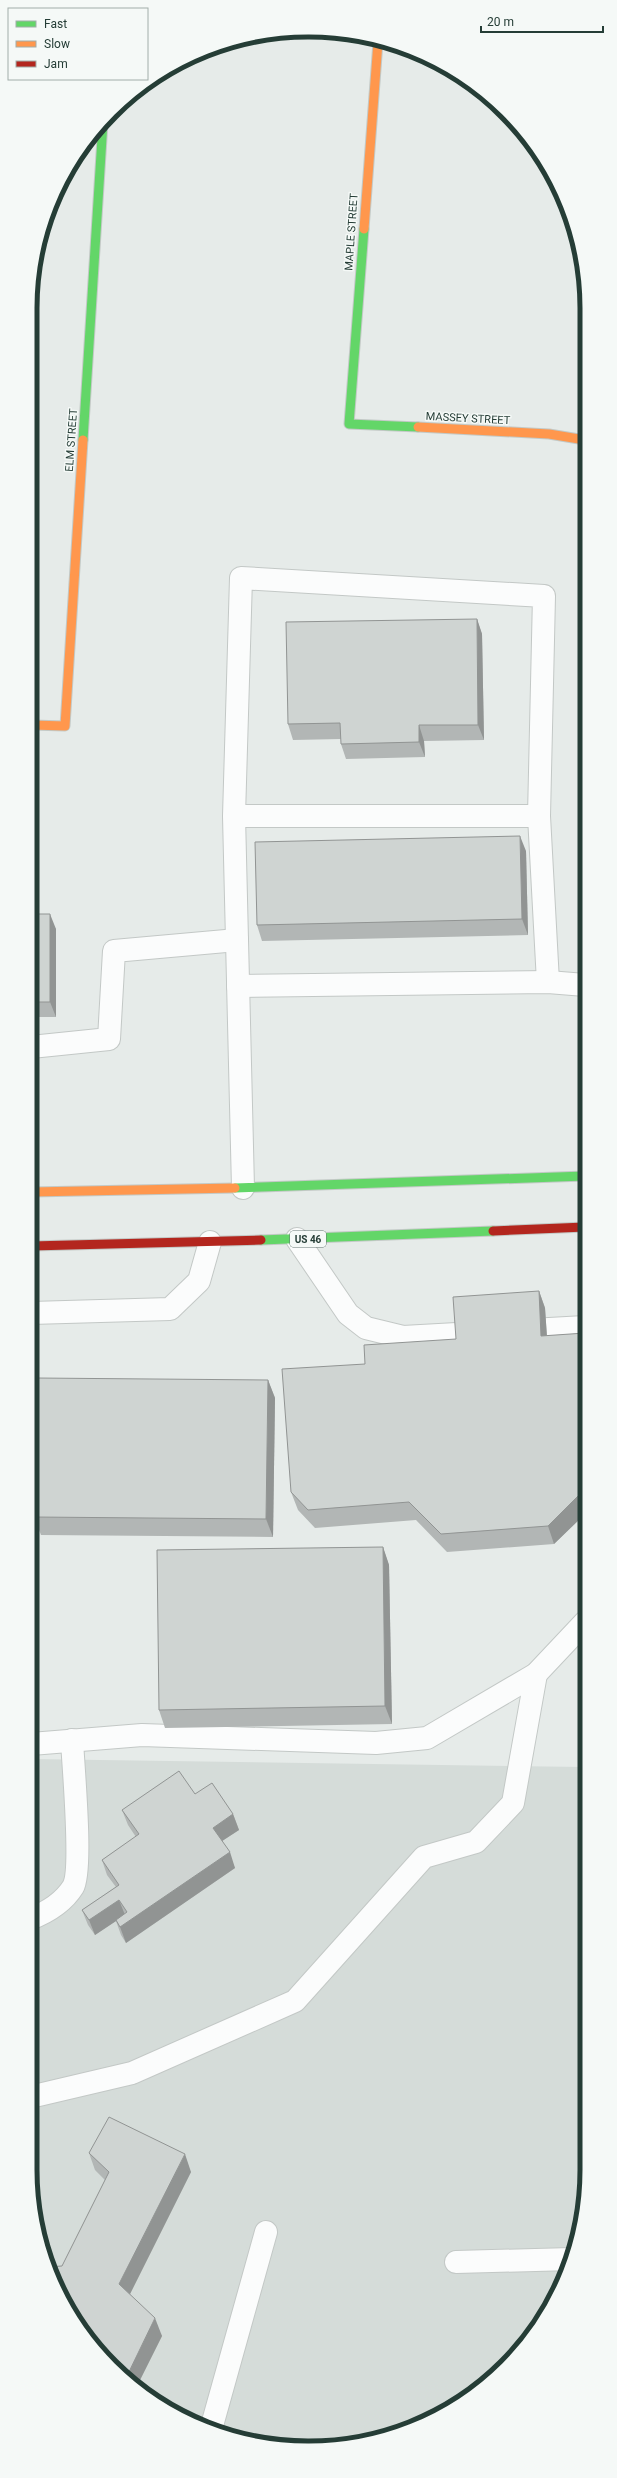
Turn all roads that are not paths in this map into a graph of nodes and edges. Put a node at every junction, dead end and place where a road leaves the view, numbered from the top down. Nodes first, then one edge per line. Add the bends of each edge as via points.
1 (378, 46) edge
2 (102, 131) edge
3 (349, 424) joint
4 (580, 439) edge
5 (37, 725) edge
6 (234, 816) junction
7 (540, 816) junction
8 (237, 940) junction
9 (548, 982) junction
10 (580, 985) edge
11 (238, 986) junction
12 (37, 1046) edge
13 (580, 1176) edge
14 (243, 1188) junction
15 (37, 1192) edge
16 (580, 1227) edge
17 (297, 1239) junction
18 (210, 1242) junction
19 (37, 1246) edge
20 (37, 1313) edge
21 (580, 1327) edge
22 (580, 1627) edge
23 (536, 1674) junction
24 (72, 1740) junction
25 (37, 1743) edge
26 (37, 1916) edge
27 (37, 2096) edge
28 (266, 2232) dead end
29 (565, 2259) edge
30 (456, 2262) dead end
31 (213, 2423) edge

1 - 3 main road, MAPLE STREET
2 - 5 main road, ELM STREET via 65,726
3 - 4 main road, MASSEY STREET via 549,434
6 - 7 street
6 - 7 street via 241,578 544,596
6 - 8 street
7 - 9 street
8 - 11 street
8 - 12 street via 114,951 109,1039
9 - 10 street
9 - 11 street
11 - 14 street
13 - 14 main road
14 - 15 main road
16 - 17 main road, US 46
17 - 18 main road, US 46
17 - 21 street via 348,1314 366,1328 403,1337
18 - 19 main road, US 46
18 - 20 street via 199,1281 170,1309
22 - 23 street
23 - 24 street via 427,1738 376,1743 142,1735
23 - 27 street via 513,1803 476,1842 424,1857 295,2001 132,2073
24 - 25 street
24 - 26 street via 77,1852 74,1886 52,1910
28 - 31 street
29 - 30 street

